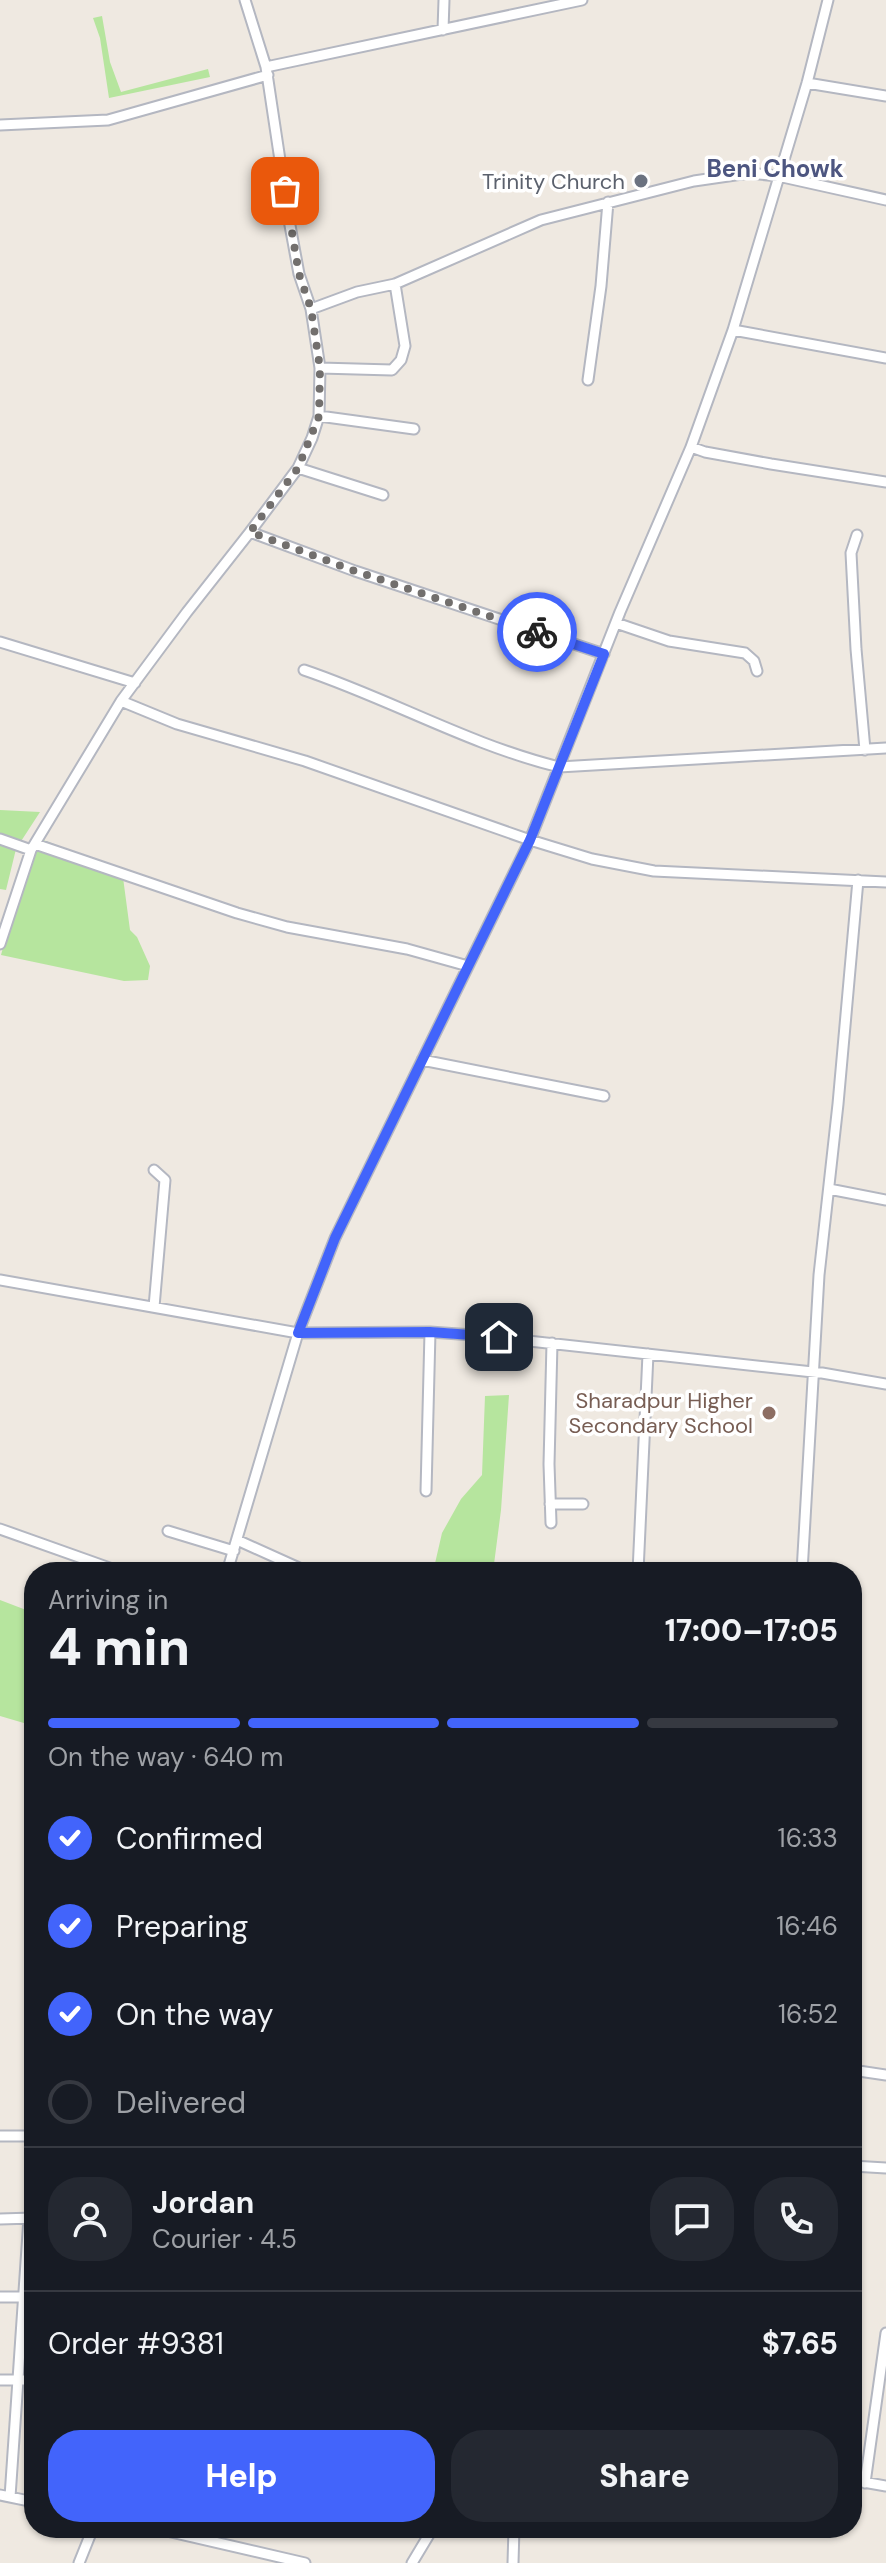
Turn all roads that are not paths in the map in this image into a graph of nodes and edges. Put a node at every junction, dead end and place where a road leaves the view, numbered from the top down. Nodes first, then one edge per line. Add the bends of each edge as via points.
1 (245, 0) edge
2 (444, 0) edge
3 (582, 0) edge
4 (828, 0) edge
5 (443, 30) junction
6 (267, 71) junction
7 (807, 83) junction
8 (886, 96) edge
9 (0, 125) edge
10 (778, 176) junction
11 (886, 200) edge
12 (608, 202) junction
13 (395, 284) junction
14 (311, 309) junction
15 (733, 330) junction
16 (886, 358) edge
17 (320, 368) junction
18 (588, 380) dead end
19 (319, 416) junction
20 (414, 429) dead end
21 (691, 447) junction
22 (298, 468) junction
23 (886, 482) edge
24 (383, 495) dead end
25 (250, 532) junction
26 (857, 535) dead end
27 (616, 623) junction
28 (0, 642) edge
29 (604, 654) junction
30 (304, 670) dead end
31 (757, 671) dead end
32 (135, 683) junction
33 (121, 701) junction
34 (886, 748) edge
35 (865, 750) junction
36 (559, 767) junction
37 (0, 839) edge
38 (530, 840) junction
39 (33, 847) junction
40 (858, 880) junction
41 (886, 882) edge
42 (0, 944) edge
43 (468, 966) junction
44 (422, 1060) junction
45 (604, 1096) dead end
46 (154, 1170) dead end
47 (829, 1189) junction
48 (886, 1200) edge
49 (0, 1280) edge
50 (154, 1307) junction
51 (430, 1332) junction
52 (298, 1333) junction
53 (552, 1343) junction
54 (648, 1354) junction
55 (813, 1372) junction
56 (886, 1384) edge
57 (426, 1491) dead end
58 (550, 1504) junction
59 (583, 1504) dead end
60 (551, 1523) dead end
61 (0, 1529) edge
62 (168, 1531) dead end
63 (237, 1540) junction
64 (234, 1551) junction
65 (93, 1562) edge
66 (230, 1562) edge
67 (286, 1562) edge
68 (638, 1562) edge
69 (803, 1562) edge
70 (862, 2071) edge
71 (886, 2075) edge
72 (0, 2136) edge
73 (24, 2136) edge
74 (862, 2167) edge
75 (886, 2168) edge
76 (24, 2218) edge
77 (0, 2219) edge
78 (0, 2297) edge
79 (24, 2297) edge
80 (886, 2333) edge
81 (24, 2335) edge
82 (0, 2380) edge
83 (18, 2380) junction
84 (24, 2380) edge
85 (862, 2482) edge
86 (865, 2483) junction
87 (886, 2486) edge
88 (5, 2496) edge
89 (89, 2538) edge
90 (195, 2538) edge
91 (427, 2538) edge
92 (514, 2538) edge
93 (293, 2562) edge
94 (79, 2563) edge
95 (305, 2563) edge
96 (412, 2563) edge
97 (513, 2563) edge

1 - 6 street
2 - 5 street
3 - 5 street
4 - 7 street
5 - 6 street
6 - 9 street via 108,120
6 - 14 street via 294,247
7 - 8 street
7 - 10 street
10 - 11 street
10 - 12 street via 749,173 694,181
10 - 15 street
12 - 13 street via 527,225
12 - 18 street
13 - 14 street
13 - 17 street via 405,346 401,360 392,370
14 - 17 street
15 - 16 street
15 - 21 street
17 - 19 street
19 - 20 street
19 - 22 street
21 - 23 street
21 - 27 street
22 - 24 street
22 - 25 street
25 - 29 street
25 - 32 street
26 - 35 street via 851,553
27 - 29 street
27 - 31 street via 669,641 745,653
28 - 32 street
29 - 36 street
30 - 36 street via 524,758
32 - 33 street
33 - 38 street
33 - 39 street
34 - 35 street
35 - 36 street
36 - 38 street
37 - 39 street
38 - 40 street via 654,871
38 - 43 street
39 - 42 street
39 - 43 street via 287,927
40 - 41 street
40 - 47 street
43 - 44 street
44 - 45 street
44 - 52 street via 335,1238
46 - 50 street via 165,1180
47 - 48 street
47 - 55 street
49 - 50 street
50 - 52 street
51 - 52 street
51 - 53 street
51 - 57 street
52 - 63 street
53 - 54 street
53 - 58 street
54 - 55 street
54 - 68 street
55 - 56 street
55 - 69 street
58 - 59 street
58 - 60 street
61 - 65 street
62 - 64 street
63 - 64 street
63 - 67 street
64 - 66 street
70 - 71 street
72 - 73 street
74 - 75 street
76 - 77 street
78 - 79 street
80 - 86 street
81 - 83 street
82 - 83 street
83 - 84 street
83 - 88 street
85 - 86 street
86 - 87 street
89 - 94 street
90 - 93 street
91 - 96 street
92 - 97 street
93 - 95 street

